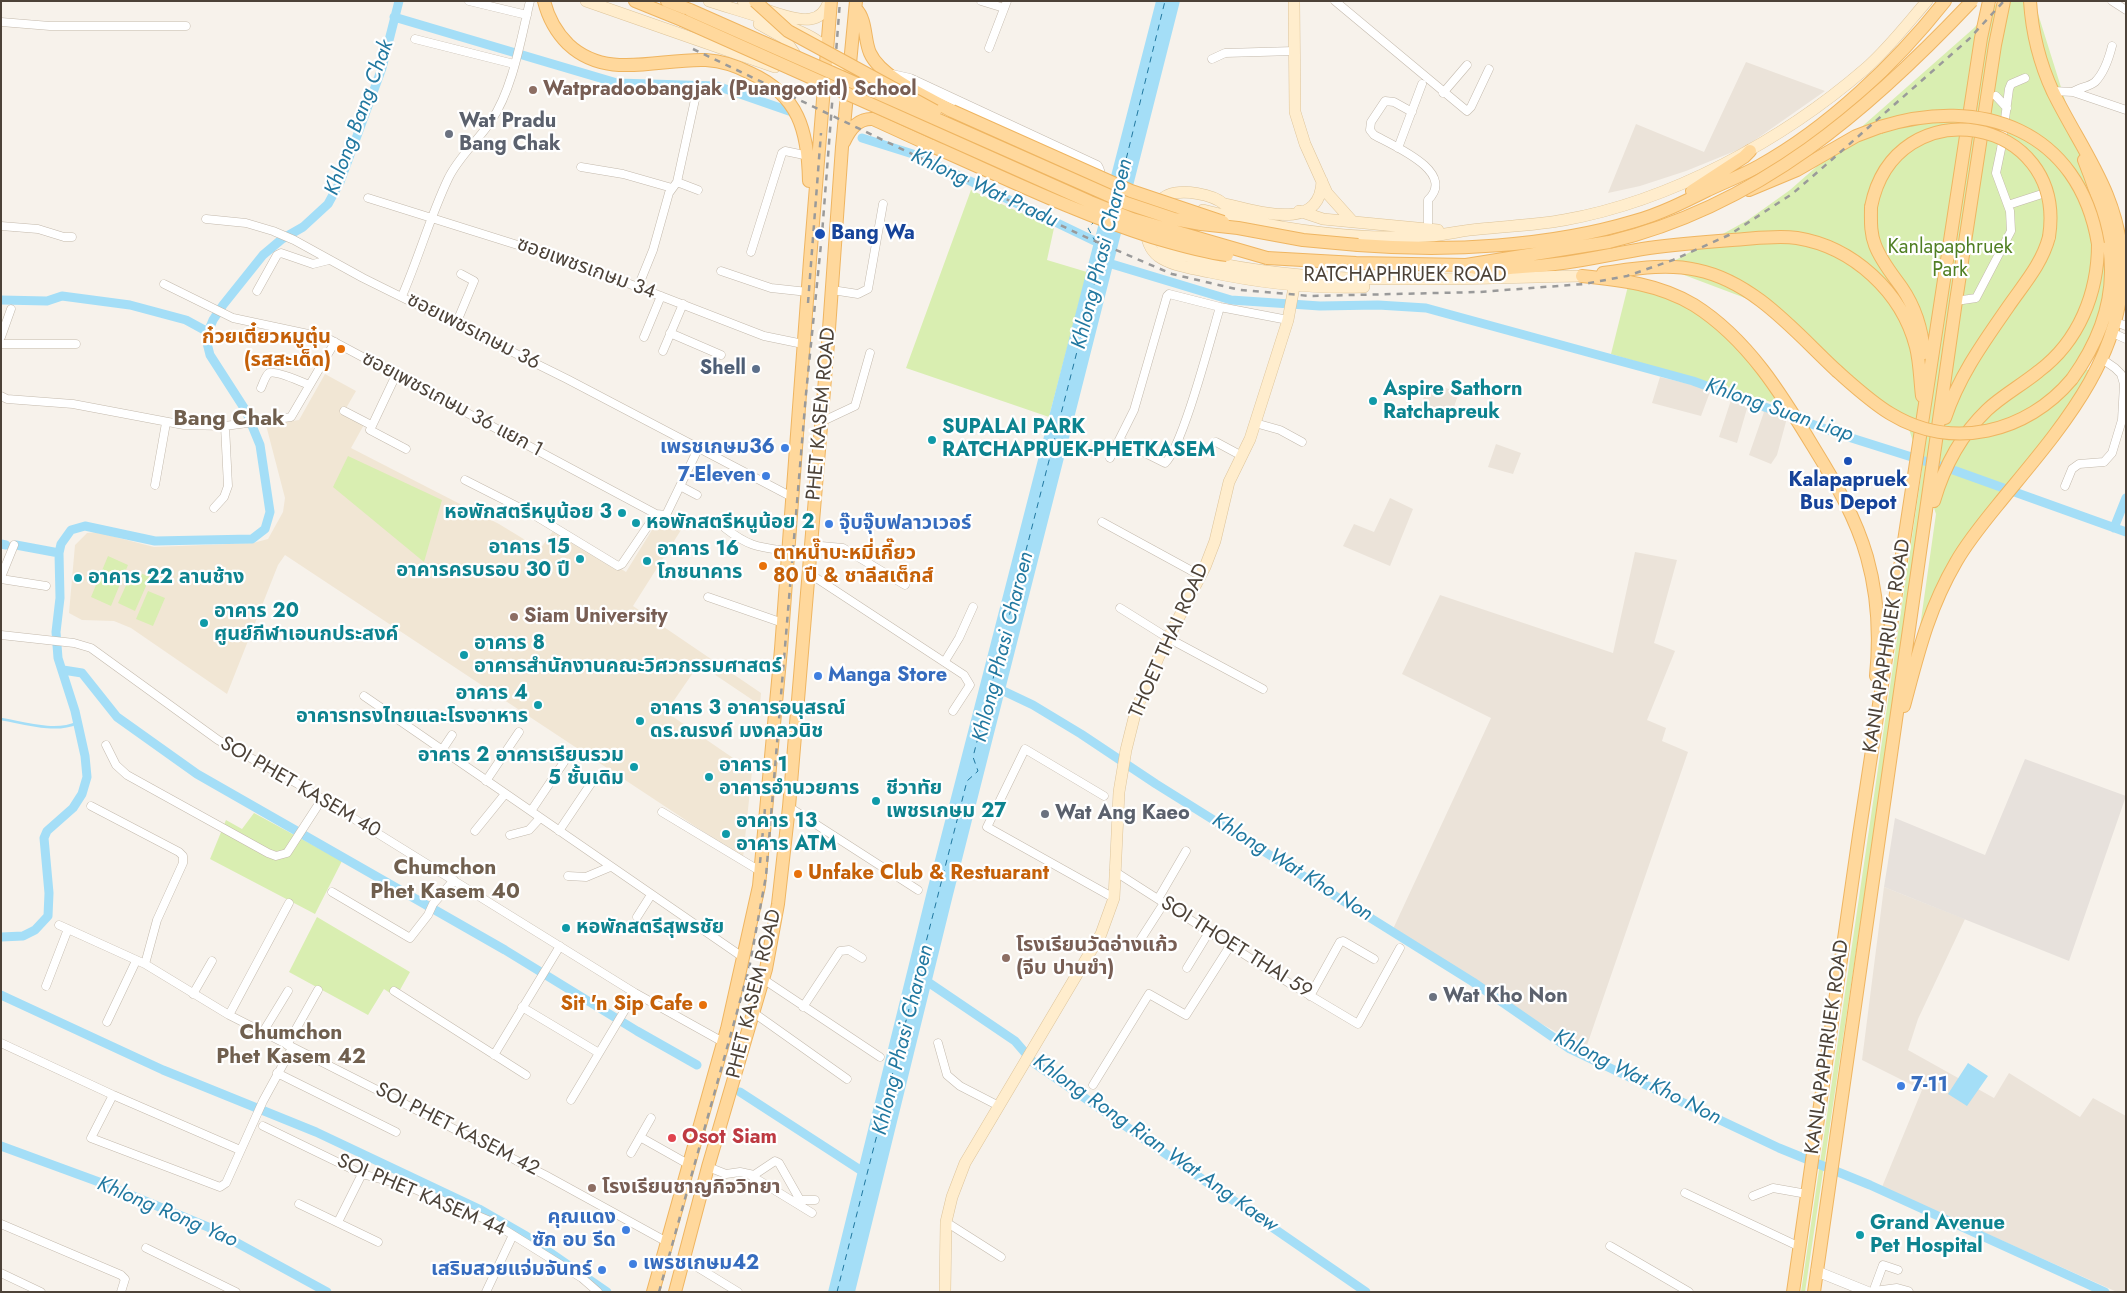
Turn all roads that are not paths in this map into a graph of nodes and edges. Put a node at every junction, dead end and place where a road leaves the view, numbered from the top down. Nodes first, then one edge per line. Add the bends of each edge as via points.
1 (469, 1) edge
2 (530, 1) edge
3 (544, 1) edge
4 (586, 1) edge
5 (635, 1) edge
6 (667, 1) edge
7 (709, 1) edge
8 (743, 1) edge
9 (755, 1) edge
10 (830, 1) edge
11 (981, 1) edge
12 (1294, 1) edge
13 (1335, 1) edge
14 (1927, 1) edge
15 (1944, 1) edge
16 (1972, 1) edge
17 (1989, 1) edge
18 (2004, 1) edge
19 (2030, 1) edge
20 (2112, 1) edge
21 (856, 5) edge
22 (1005, 5) edge
23 (724, 6) junction
24 (2126, 10) edge
25 (527, 15) junction
26 (686, 15) junction
27 (1, 22) edge
28 (186, 26) dead end
29 (414, 39) dead end
30 (2112, 46) dead end
31 (989, 48) dead end
32 (827, 49) junction
33 (1294, 52) junction
34 (1212, 59) dead end
35 (515, 62) junction
36 (770, 65) junction
37 (1467, 65) dead end
38 (1489, 69) dead end
39 (840, 72) junction
40 (889, 74) junction
41 (2025, 78) dead end
42 (901, 82) junction
43 (1422, 84) dead end
44 (824, 86) junction
45 (2053, 92) junction
46 (2073, 92) junction
47 (1443, 93) junction
48 (696, 95) dead end
49 (1996, 96) dead end
50 (847, 100) junction
51 (2007, 108) junction
52 (2126, 110) edge
53 (893, 111) junction
54 (1412, 112) junction
55 (867, 119) junction
56 (2070, 125) junction
57 (962, 130) junction
58 (842, 147) junction
59 (1398, 148) junction
60 (1750, 151) junction
61 (808, 156) junction
62 (581, 167) dead end
63 (1322, 181) junction
64 (675, 185) junction
65 (698, 190) dead end
66 (2042, 194) dead end
67 (368, 198) dead end
68 (883, 204) dead end
69 (1680, 204) junction
70 (2008, 206) junction
71 (1302, 212) junction
72 (432, 218) junction
73 (206, 219) dead end
74 (1636, 221) junction
75 (1353, 222) junction
76 (1, 226) edge
77 (1238, 228) junction
78 (1428, 229) junction
79 (1450, 232) junction
80 (72, 237) dead end
81 (751, 252) dead end
82 (1266, 258) junction
83 (330, 260) junction
84 (810, 260) junction
85 (1466, 265) junction
86 (721, 271) dead end
87 (461, 274) dead end
88 (1582, 276) junction
89 (1395, 280) junction
90 (164, 284) dead end
91 (1294, 286) junction
92 (638, 287) junction
93 (832, 290) junction
94 (257, 291) dead end
95 (808, 292) junction
96 (402, 296) junction
97 (661, 296) junction
98 (1956, 301) junction
99 (683, 304) junction
100 (1220, 307) junction
101 (11, 309) dead end
102 (1289, 316) junction
103 (456, 324) junction
104 (2118, 327) edge
105 (670, 333) junction
106 (1, 337) edge
107 (644, 337) dead end
108 (2126, 339) edge
109 (335, 342) junction
110 (1, 344) edge
111 (76, 344) dead end
112 (804, 344) junction
113 (663, 351) dead end
114 (870, 352) dead end
115 (721, 355) dead end
116 (2102, 360) junction
117 (396, 375) junction
118 (309, 385) junction
119 (261, 388) dead end
120 (1, 396) edge
121 (344, 411) dead end
122 (1924, 416) junction
123 (821, 422) junction
124 (166, 423) junction
125 (1255, 423) junction
126 (371, 425) junction
127 (225, 426) junction
128 (1119, 440) junction
129 (1216, 442) dead end
130 (1302, 442) dead end
131 (406, 449) dead end
132 (698, 449) junction
133 (1935, 451) junction
134 (1242, 456) junction
135 (1110, 458) dead end
136 (1938, 473) junction
137 (465, 480) dead end
138 (155, 485) dead end
139 (680, 486) junction
140 (2065, 486) dead end
141 (697, 496) dead end
142 (792, 497) junction
143 (214, 508) dead end
144 (656, 514) junction
145 (1102, 522) dead end
146 (725, 528) dead end
147 (810, 544) junction
148 (14, 545) dead end
149 (788, 551) junction
150 (787, 572) junction
151 (807, 572) junction
152 (1201, 576) junction
153 (1, 578) edge
154 (904, 585) dead end
155 (46, 586) dead end
156 (708, 596) dead end
157 (973, 607) dead end
158 (1120, 608) dead end
159 (783, 624) junction
160 (1, 635) edge
161 (1168, 638) junction
162 (945, 661) junction
163 (1263, 689) dead end
164 (364, 696) dead end
165 (953, 711) dead end
166 (519, 732) dead end
167 (452, 735) dead end
168 (106, 745) dead end
169 (442, 750) junction
170 (1890, 758) junction
171 (564, 762) dead end
172 (596, 776) dead end
173 (486, 781) junction
174 (505, 794) junction
175 (1104, 796) dead end
176 (322, 799) junction
177 (1864, 804) junction
178 (91, 806) dead end
179 (789, 807) junction
180 (531, 811) junction
181 (662, 812) dead end
182 (540, 818) junction
183 (475, 831) dead end
184 (559, 831) junction
185 (510, 836) dead end
186 (1186, 851) dead end
187 (610, 867) junction
188 (1114, 871) junction
189 (760, 872) junction
190 (568, 876) dead end
191 (454, 880) junction
192 (918, 890) dead end
193 (332, 892) dead end
194 (651, 895) junction
195 (1114, 898) junction
196 (1161, 901) junction
197 (289, 903) dead end
198 (636, 917) dead end
199 (59, 925) dead end
200 (68, 929) junction
201 (1209, 932) junction
202 (1137, 945) dead end
203 (560, 946) junction
204 (1230, 946) junction
205 (1400, 948) dead end
206 (744, 958) junction
207 (862, 958) dead end
208 (1374, 959) dead end
209 (212, 960) dead end
210 (136, 961) junction
211 (145, 964) junction
212 (1187, 968) dead end
213 (763, 979) junction
214 (46, 986) dead end
215 (318, 990) dead end
216 (394, 990) dead end
217 (288, 991) dead end
218 (635, 993) junction
219 (193, 994) junction
220 (1310, 996) junction
221 (522, 1007) junction
222 (803, 1007) junction
223 (754, 1013) junction
224 (229, 1015) junction
225 (107, 1022) dead end
226 (263, 1032) junction
227 (1, 1043) edge
228 (938, 1043) dead end
229 (722, 1045) junction
230 (289, 1046) junction
231 (599, 1052) junction
232 (742, 1054) junction
233 (494, 1055) junction
234 (880, 1058) dead end
235 (716, 1067) junction
236 (737, 1072) junction
237 (278, 1073) junction
238 (526, 1076) dead end
239 (847, 1079) dead end
240 (1093, 1085) dead end
241 (113, 1095) junction
242 (571, 1100) dead end
243 (997, 1106) junction
244 (651, 1118) dead end
245 (263, 1126) dead end
246 (396, 1132) dead end
247 (640, 1137) junction
248 (240, 1150) junction
249 (631, 1153) dead end
250 (688, 1164) junction
251 (708, 1167) junction
252 (362, 1174) junction
253 (750, 1176) junction
254 (1685, 1193) dead end
255 (1807, 1194) junction
256 (1753, 1196) dead end
257 (815, 1200) dead end
258 (299, 1204) dead end
259 (812, 1213) dead end
260 (338, 1222) junction
261 (946, 1222) junction
262 (1, 1224) edge
263 (513, 1235) junction
264 (378, 1242) dead end
265 (666, 1242) junction
266 (1610, 1246) dead end
267 (1800, 1247) junction
268 (146, 1248) dead end
269 (1001, 1257) dead end
270 (684, 1259) junction
271 (1898, 1270) dead end
272 (1816, 1271) junction
273 (1, 1273) edge
274 (41, 1292) edge
275 (121, 1292) edge
276 (236, 1292) edge
277 (486, 1292) edge
278 (598, 1292) edge
279 (653, 1292) edge
280 (675, 1292) edge
281 (738, 1292) edge
282 (945, 1292) edge
283 (1689, 1292) edge
284 (1793, 1292) edge
285 (1814, 1292) edge
286 (1868, 1292) edge
287 (1873, 1292) edge
288 (1908, 1292) edge

1 - 25 street
2 - 25 street
3 - 61 main road via 552,24 562,38 576,51 600,62 616,66 706,60 730,65 762,78 790,102 799,119
4 - 36 main road
5 - 26 main road, RATCHAPHRUEK ROAD
6 - 26 main road, RATCHAPHRUEK ROAD
7 - 23 main road
8 - 10 main road via 810,20 824,12
9 - 57 main road, bridge via 788,31 899,89
10 - 32 main road, PHET KASEM ROAD
11 - 22 street
12 - 33 main road
13 - 47 street
14 - 60 main road, RATCHAPHRUEK ROAD via 1866,68 1806,117
15 - 69 main road, RATCHAPHRUEK ROAD via 1857,94 1804,136 1760,166
16 - 85 main road, RATCHAPHRUEK ROAD, bridge via 1859,111 1807,152 1753,185 1705,210 1652,231 1609,242
17 - 122 main road, KANLAPAPHRUEK ROAD
18 - 98 main road
19 - 45 main road via 2038,50
20 - 24 street
21 - 39 main road via 848,52
21 - 40 main road via 871,54
21 - 50 main road, PHET KASEM ROAD
22 - 31 street
23 - 32 main road via 811,36
23 - 36 main road via 789,42 795,54 793,61 781,67
25 - 35 street
26 - 57 main road, RATCHAPHRUEK ROAD, bridge
26 - 82 main road, RATCHAPHRUEK ROAD, bridge via 1107,209
27 - 28 street via 50,26
29 - 35 street
30 - 46 street via 2106,65 2094,83
32 - 39 main road
32 - 44 main road, PHET KASEM ROAD
33 - 34 street via 1225,53
33 - 63 main road via 1295,112
35 - 72 street via 501,103 461,156
36 - 44 main road
37 - 47 street
38 - 47 street via 1468,111
39 - 44 main road
39 - 50 main road
40 - 42 main road
40 - 53 street via 910,79 1096,166 1100,175 1096,188 1083,196
41 - 51 street via 2010,86
42 - 53 street via 882,83 875,94 881,108
42 - 77 main road, bridge via 952,111 1132,191
43 - 54 street
44 - 84 main road, PHET KASEM ROAD
45 - 46 street
45 - 56 main road
46 - 52 street
48 - 64 street
49 - 51 street
50 - 58 main road, PHET KASEM ROAD
51 - 70 street via 1996,173
53 - 55 street
54 - 59 street
54 - 59 street via 1388,100 1371,122 1372,133
55 - 58 main road via 850,131
55 - 82 main road, bridge via 1081,212 1129,229 1217,254
56 - 88 main road, bridge via 2105,218 2112,265 2110,294 2091,352 2072,380 2041,409 2016,422 1976,433 1953,434 1923,429 1890,414 1837,371 1762,302 1717,276 1690,269 1658,268
56 - 104 main road via 2098,172 2118,226 2122,264
57 - 77 main road, RATCHAPHRUEK ROAD, bridge via 1126,202 1174,219
58 - 93 main road, PHET KASEM ROAD
59 - 78 street via 1423,164 1436,181 1434,195 1428,200
60 - 69 main road via 1691,191
60 - 79 main road, RATCHAPHRUEK ROAD via 1652,196 1580,216
61 - 81 street via 782,153
61 - 84 main road
62 - 64 street
63 - 71 main road via 1316,203
63 - 75 main road
64 - 65 street
64 - 92 street
66 - 70 street
67 - 72 street, ซอยเพชรเกษม 34
68 - 93 street via 868,289 858,294
69 - 74 main road, RATCHAPHRUEK ROAD
70 - 98 street via 2011,226 2008,239 1981,290 1976,298
71 - 75 main road
71 - 91 main road via 1294,216 1280,216 1187,192 1166,195 1147,218 1146,235 1149,246 1157,255 1183,267
72 - 92 street, ซอยเพชรเกษม 34 via 578,264
72 - 96 street
73 - 83 street, ซอยเพชรเกษม 36 via 246,223 273,231
74 - 77 main road, RATCHAPHRUEK ROAD, bridge via 1567,237 1404,248 1303,240
74 - 136 main road, bridge via 1680,212 1763,185 1797,170 1856,136 1918,116 1958,114 1990,119 2039,143 2076,182 2091,214 2098,244 2091,296 2066,344 2039,372 1983,415
75 - 78 main road
76 - 80 street via 38,229
78 - 79 main road
79 - 89 main road, RATCHAPHRUEK ROAD via 1415,237 1323,234 1181,204 1170,208 1160,225 1159,238 1165,249 1203,261 1307,277
82 - 85 main road, RATCHAPHRUEK ROAD
83 - 94 street via 313,264 281,253
83 - 96 street, ซอยเพชรเกษม 36
84 - 95 main road, PHET KASEM ROAD
85 - 122 main road via 1476,269 1500,270 1562,265 1670,245 1766,238 1794,238 1821,244 1868,271 1903,314 1916,348
86 - 95 street via 771,288
87 - 103 street via 474,280
88 - 89 main road, RATCHAPHRUEK ROAD
88 - 177 main road via 1632,281 1662,290 1716,320 1764,371 1834,481 1867,555 1876,597 1878,649
89 - 91 main road via 1374,286
90 - 109 street, ซอยเพชรเกษม 36 แยก 1 via 224,315 318,335
91 - 102 main road, THOET THAI ROAD
92 - 97 street, ซอยเพชรเกษม 34
93 - 123 main road, PHET KASEM ROAD
95 - 112 main road, PHET KASEM ROAD
96 - 103 street, ซอยเพชรเกษม 36
97 - 99 street, ซอยเพชรเกษม 34
97 - 107 street
98 - 133 main road
99 - 105 street
99 - 112 street, ซอยเพชรเกษม 34 via 770,338
100 - 102 street
100 - 128 street via 1167,296 1134,410
100 - 128 street via 1181,434 1169,459 1165,463 1158,461
101 - 106 street
102 - 125 main road, THOET THAI ROAD
103 - 132 street, ซอยเพชรเกษม 36
104 - 108 street
104 - 116 main road
105 - 113 street
105 - 115 street
109 - 117 street, ซอยเพชรเกษม 36 แยก 1
109 - 118 street
110 - 111 street
112 - 142 main road, PHET KASEM ROAD
114 - 123 street via 855,406
116 - 140 street via 2121,374 2124,384 2122,420 2112,453 2104,462 2080,464 2072,469
116 - 170 main road via 2082,396 1956,561 1929,614
117 - 126 street
117 - 144 street, ซอยเพชรเกษม 36 แยก 1
118 - 119 street via 272,373 267,375
118 - 127 street via 291,417
120 - 124 street via 73,404
121 - 126 street
122 - 133 main road, bridge via 1924,352 1920,327 1907,296 1875,245 1871,206 1874,191 1885,170 1911,144 1935,132 1972,129 2002,139 2024,154 2048,195 2051,218 2040,261 1962,377
122 - 177 main road, KANLAPAPHRUEK ROAD
123 - 147 main road, PHET KASEM ROAD
124 - 127 street
124 - 138 street
125 - 130 street via 1280,430
125 - 134 main road, THOET THAI ROAD
126 - 131 street via 372,432
127 - 143 street via 228,486 224,497
128 - 135 street
129 - 134 street
132 - 139 street
132 - 142 street, ซอยเพชรเกษม 36
133 - 136 main road
134 - 152 main road, THOET THAI ROAD via 1229,482
136 - 170 main road, KANLAPAPHRUEK ROAD via 1921,549
137 - 144 street via 534,515 618,566
139 - 141 street
139 - 144 street via 666,515
142 - 149 main road, PHET KASEM ROAD
145 - 152 street
146 - 149 street via 752,546
147 - 151 main road, PHET KASEM ROAD
147 - 154 street via 843,548
148 - 153 street
149 - 150 main road, PHET KASEM ROAD
150 - 151 main road
150 - 159 main road, PHET KASEM ROAD
151 - 162 street
151 - 179 main road, PHET KASEM ROAD
152 - 161 main road, THOET THAI ROAD
153 - 155 street
156 - 159 street
157 - 162 street
158 - 161 street
159 - 189 main road, PHET KASEM ROAD
160 - 176 street, SOI PHET KASEM 40 via 66,641 91,648 218,740
161 - 163 street
161 - 188 main road, THOET THAI ROAD via 1136,710 1126,750 1121,773
162 - 165 street via 964,675 970,685
164 - 169 street
166 - 173 street
167 - 169 street
168 - 176 street via 116,765 127,775 276,856 287,853
169 - 173 street
170 - 272 main road, KANLAPAPHRUEK ROAD
171 - 180 street
172 - 184 street
173 - 174 street
174 - 180 street
174 - 183 street
175 - 195 street via 1025,749 987,826
176 - 191 street, SOI PHET KASEM 40
177 - 255 main road, KANLAPAPHRUEK ROAD
178 - 211 street via 183,856
179 - 192 street
179 - 213 main road, PHET KASEM ROAD via 778,904
180 - 182 street
181 - 189 street
182 - 184 street
182 - 185 street via 529,830
184 - 187 street
186 - 196 street
187 - 190 street via 586,876
187 - 194 street
188 - 195 main road, THOET THAI ROAD
188 - 196 street, SOI THOET THAI 59
189 - 206 main road, PHET KASEM ROAD
191 - 193 street via 410,938
191 - 203 street, SOI PHET KASEM 40
194 - 198 street
194 - 206 street
195 - 243 main road, THOET THAI ROAD via 1100,934
196 - 201 street, SOI THOET THAI 59
196 - 202 street
197 - 224 street
199 - 200 street, SOI PHET KASEM 42
200 - 210 street, SOI PHET KASEM 42
200 - 214 street
201 - 204 street, SOI THOET THAI 59
201 - 212 street
203 - 218 street, SOI PHET KASEM 40
203 - 221 street
204 - 220 street, SOI THOET THAI 59
204 - 240 street via 1186,1016 1148,994
205 - 220 street, SOI THOET THAI 59 via 1358,1024
206 - 229 main road, PHET KASEM ROAD
207 - 222 street via 849,950 840,951
208 - 220 street via 1340,942
209 - 219 street
210 - 211 street, SOI PHET KASEM 42
210 - 225 street
211 - 219 street, SOI PHET KASEM 42
213 - 222 street
213 - 223 main road, PHET KASEM ROAD
215 - 230 street
216 - 233 street
217 - 226 street
218 - 229 street, SOI PHET KASEM 40
218 - 231 street
219 - 224 street, SOI PHET KASEM 42
221 - 231 street
221 - 233 street
222 - 234 street
223 - 232 main road, PHET KASEM ROAD
223 - 239 street
224 - 226 street, SOI PHET KASEM 42
226 - 230 street, SOI PHET KASEM 42
227 - 241 street
228 - 243 street via 947,1075
229 - 232 main road via 730,1055
229 - 235 main road, PHET KASEM ROAD
230 - 237 street
230 - 265 street, SOI PHET KASEM 42 via 545,1175
231 - 242 street
232 - 236 main road, PHET KASEM ROAD
233 - 238 street
235 - 236 main road via 721,1065
235 - 250 main road, PHET KASEM ROAD
236 - 251 main road, PHET KASEM ROAD
237 - 246 street
237 - 248 street
241 - 248 street
241 - 248 street via 92,1134 93,1140 220,1187 226,1183
243 - 261 main road, THOET THAI ROAD via 965,1163
244 - 247 street
245 - 252 street, SOI PHET KASEM 44
247 - 249 street
247 - 250 street
250 - 265 main road, PHET KASEM ROAD
251 - 253 street via 726,1174 740,1172
251 - 270 main road, PHET KASEM ROAD
252 - 260 street
252 - 263 street, SOI PHET KASEM 44 via 410,1187 492,1222
253 - 257 street via 775,1161 800,1200
253 - 259 street
254 - 267 street
255 - 256 street via 1773,1188
255 - 267 main road, KANLAPAPHRUEK ROAD
258 - 260 street
260 - 264 street
261 - 269 street
261 - 282 main road, THOET THAI ROAD
262 - 275 street via 121,1275 125,1279
263 - 277 street
263 - 278 street, SOI PHET KASEM 44 via 582,1278
265 - 279 main road, PHET KASEM ROAD
266 - 283 street
267 - 284 main road, KANLAPAPHRUEK ROAD
268 - 276 street
270 - 280 main road, PHET KASEM ROAD
270 - 281 street
271 - 287 street via 1883,1265
272 - 285 main road, KANLAPAPHRUEK ROAD
272 - 286 street
273 - 274 street
287 - 288 street via 1897,1289

